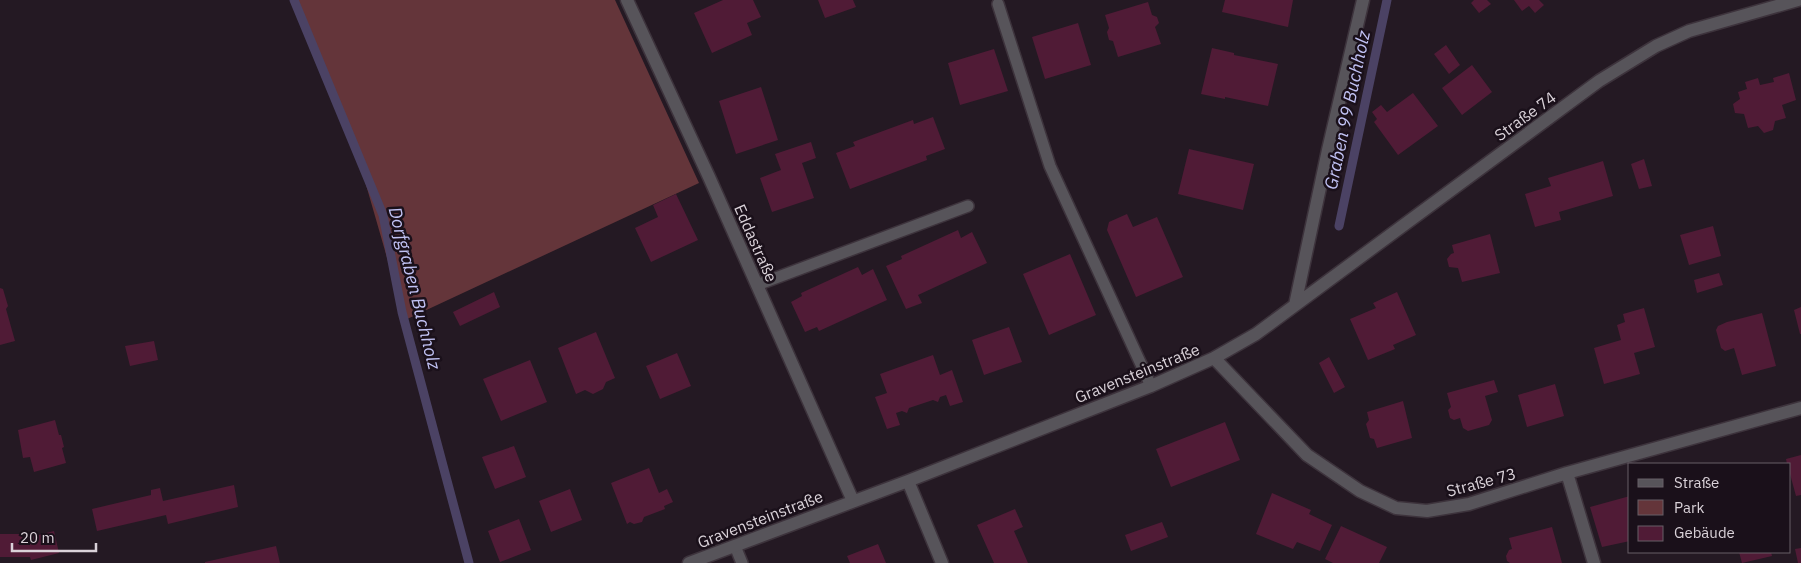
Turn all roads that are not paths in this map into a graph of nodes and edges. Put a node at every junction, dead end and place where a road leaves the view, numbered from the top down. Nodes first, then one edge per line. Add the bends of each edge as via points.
1 (627, 0) edge
2 (1363, 0) edge
3 (1798, 0) edge
4 (998, 4) dead end
5 (968, 206) dead end
6 (757, 285) junction
7 (1295, 305) junction
8 (1214, 358) junction
9 (1151, 386) junction
10 (1801, 408) edge
11 (1567, 474) junction
12 (908, 481) junction
13 (853, 502) junction
14 (735, 546) junction
15 (690, 563) edge
16 (742, 563) edge
17 (942, 563) edge
18 (1594, 563) edge

1 - 6 street, Eddastraße
2 - 7 street
3 - 7 street, Straße 74 via 1689,31 1656,46 1599,80
4 - 9 lane via 1050,166
5 - 6 lane
6 - 13 street, Eddastraße
7 - 8 street, Gravensteinstraße via 1256,334
8 - 9 street, Gravensteinstraße
8 - 11 street, Straße 73 via 1307,455 1360,491 1396,508 1427,511 1469,504
9 - 12 street, Gravensteinstraße
10 - 11 street, Straße 73
11 - 18 street
12 - 13 street, Gravensteinstraße
12 - 17 street
13 - 14 street, Gravensteinstraße
14 - 15 street, Gravensteinstraße
14 - 16 lane

